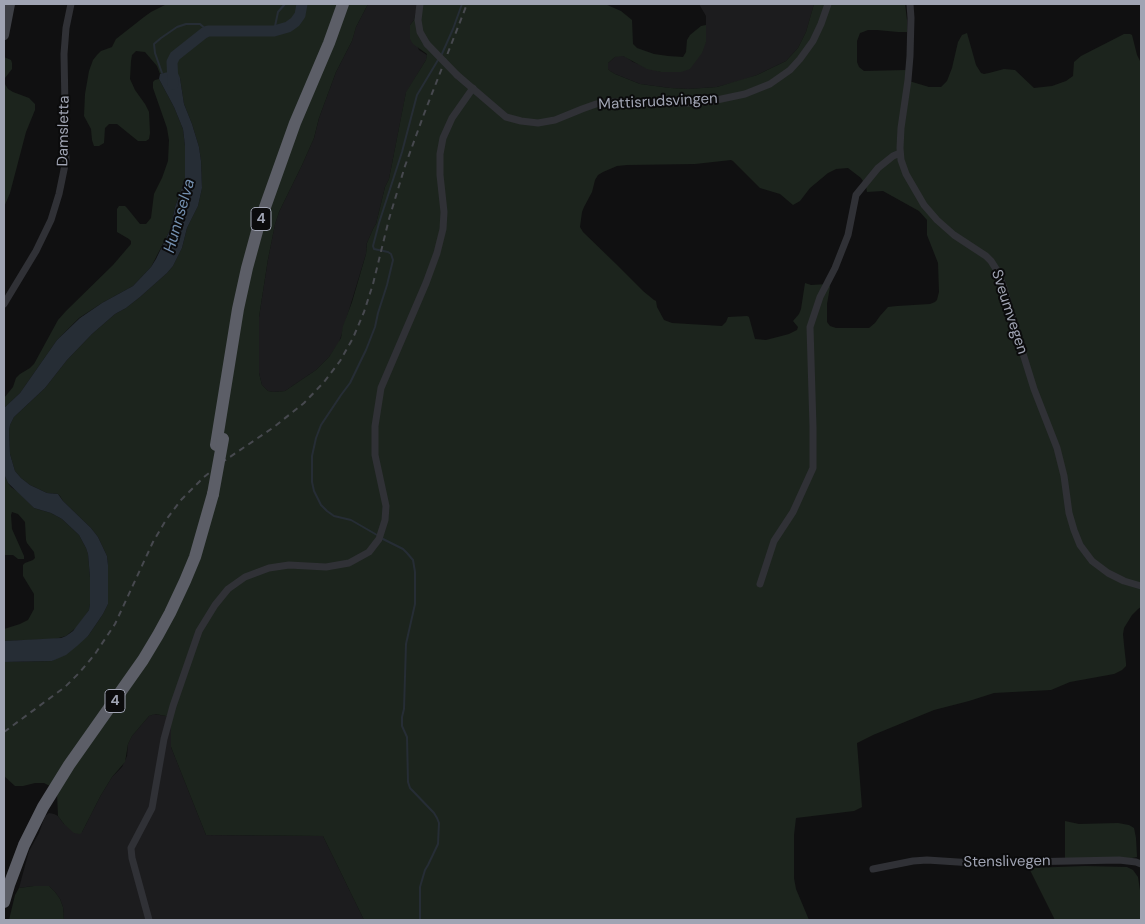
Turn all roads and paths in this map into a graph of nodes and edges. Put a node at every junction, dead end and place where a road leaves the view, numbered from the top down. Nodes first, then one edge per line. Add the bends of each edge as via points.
1 (10, 4) edge
2 (71, 4) edge
3 (343, 4) edge
4 (349, 4) edge
5 (420, 4) edge
6 (828, 4) edge
7 (910, 4) edge
8 (4, 35) edge
9 (473, 88) junction
10 (900, 153) junction
11 (4, 304) edge
12 (219, 442) junction
13 (209, 496) junction
14 (760, 584) dead end
15 (1141, 586) edge
16 (1141, 864) edge
17 (873, 869) dead end
18 (4, 879) edge
19 (4, 902) edge
20 (149, 920) edge

1 - 8 main road
2 - 11 street, Damsletta via 64,54 66,160 60,194 36,250
3 - 12 highway, 4 via 259,224 238,309
4 - 12 highway, 4 via 265,227 251,279
5 - 9 street, Mattisrudsvingen, bridge via 420,32 427,44
6 - 9 street, Mattisrudsvingen via 813,41 790,70 770,84 712,102 596,104 538,123 506,117
7 - 10 street, Sveumvegen via 910,56
9 - 20 street via 452,118 443,138 440,154 443,229 426,283 381,388 375,426 375,455 386,506 379,539 369,552 349,563 326,567 289,565 245,577 228,589 199,631 164,739 152,808 131,848
10 - 14 street via 878,168 856,194 848,235 810,327 813,468 793,512 774,541
10 - 15 street, Sveumvegen via 906,174 930,213 954,235 986,256 998,272 1034,389 1057,448 1071,521 1080,545 1103,569
12 - 13 highway, 4
13 - 18 highway, 4 via 180,576 152,633 54,775 27,822
13 - 19 highway, 4 via 195,557 170,613 143,660 43,807 24,845
16 - 17 street, Stenslivegen via 1119,860 973,864 927,860

